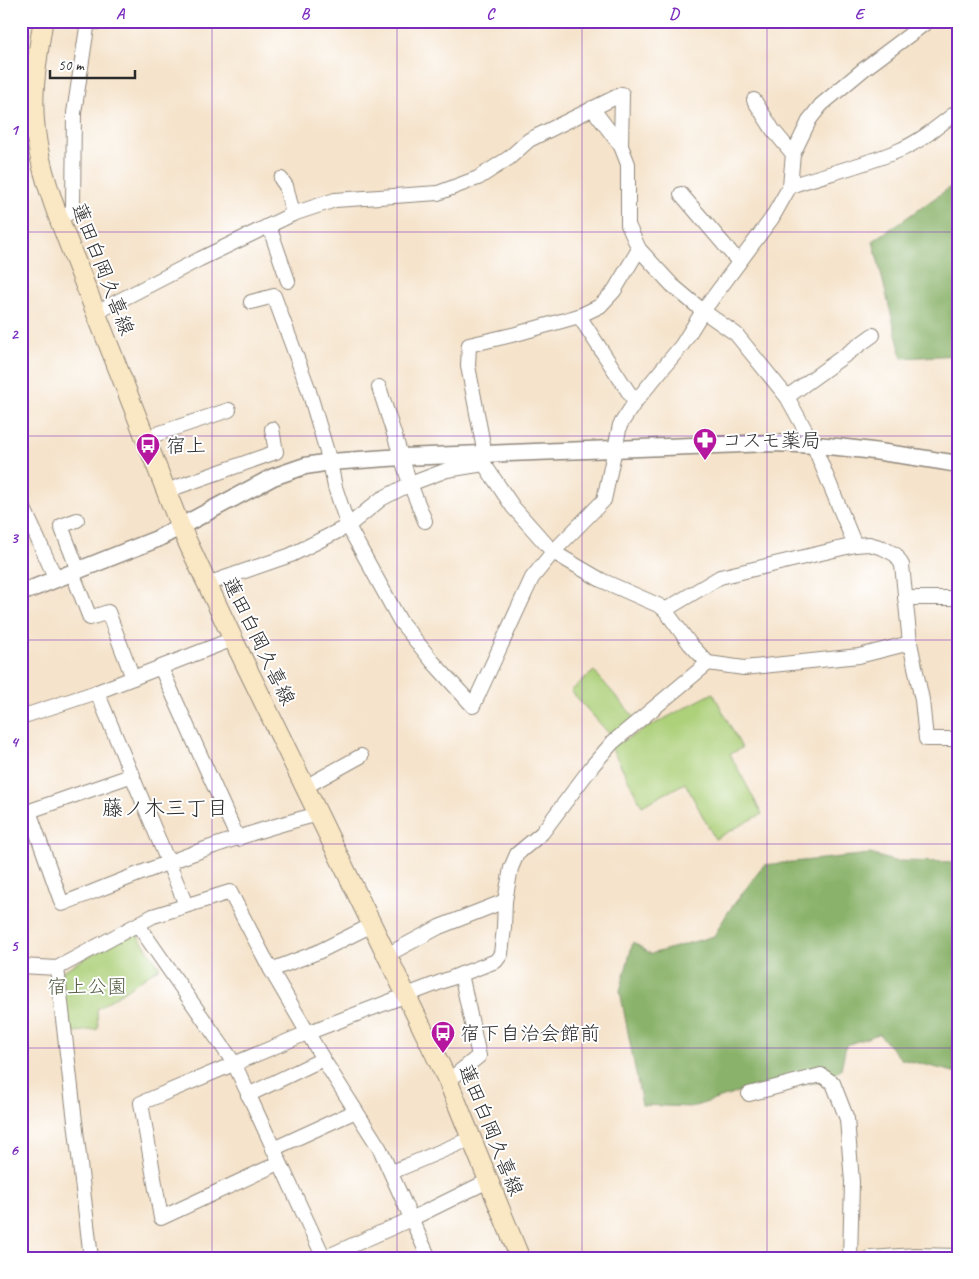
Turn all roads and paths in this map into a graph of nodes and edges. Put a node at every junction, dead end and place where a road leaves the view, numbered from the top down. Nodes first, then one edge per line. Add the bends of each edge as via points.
1 (43, 21) edge
2 (165, 21) edge
3 (928, 21) edge
4 (88, 24) edge
5 (754, 100) dead end
6 (592, 108) junction
7 (958, 111) edge
8 (621, 146) junction
9 (793, 154) junction
10 (281, 179) dead end
11 (790, 186) junction
12 (681, 194) dead end
13 (293, 214) junction
14 (59, 219) junction
15 (269, 226) junction
16 (639, 249) junction
17 (739, 262) junction
18 (288, 281) dead end
19 (251, 302) dead end
20 (703, 311) junction
21 (97, 312) junction
22 (579, 316) junction
23 (873, 335) dead end
24 (379, 387) dead end
25 (787, 397) junction
26 (635, 402) junction
27 (229, 410) dead end
28 (272, 429) dead end
29 (145, 438) junction
30 (813, 444) junction
31 (615, 450) junction
32 (402, 458) junction
33 (484, 459) junction
34 (330, 462) junction
35 (958, 464) edge
36 (410, 484) junction
37 (166, 491) junction
38 (21, 502) edge
39 (77, 520) dead end
40 (425, 521) dead end
41 (180, 526) junction
42 (348, 526) junction
43 (856, 545) junction
44 (553, 552) junction
45 (75, 571) junction
46 (56, 579) junction
47 (206, 584) junction
48 (21, 593) edge
49 (905, 598) junction
50 (958, 598) edge
51 (665, 610) junction
52 (232, 639) junction
53 (910, 643) junction
54 (708, 663) junction
55 (161, 668) junction
56 (134, 678) junction
57 (97, 692) junction
58 (21, 717) edge
59 (958, 739) edge
60 (361, 756) dead end
61 (133, 775) junction
62 (305, 787) junction
63 (25, 812) edge
64 (318, 814) junction
65 (238, 839) junction
66 (169, 862) junction
67 (505, 901) junction
68 (186, 904) junction
69 (138, 924) junction
70 (372, 925) junction
71 (387, 955) junction
72 (21, 966) edge
73 (57, 968) junction
74 (271, 970) junction
75 (460, 974) junction
76 (406, 994) junction
77 (308, 1032) junction
78 (323, 1059) junction
79 (234, 1063) junction
80 (448, 1082) junction
81 (749, 1094) dead end
82 (248, 1095) junction
83 (356, 1111) junction
84 (472, 1138) junction
85 (273, 1149) junction
86 (279, 1163) junction
87 (392, 1172) junction
88 (488, 1181) junction
89 (411, 1219) junction
90 (958, 1256) edge
91 (91, 1258) edge
92 (324, 1258) edge
93 (429, 1258) edge
94 (520, 1258) edge
95 (850, 1258) edge
96 (870, 1258) edge

1 - 14 main road, 蓮田白岡久喜線 via 34,96 35,131 44,177
2 - 4 lane
3 - 9 street via 821,105 810,119
4 - 14 street via 74,113 73,206 72,211
5 - 9 street
6 - 8 street
6 - 8 street via 622,94
6 - 13 street via 529,140 478,178 438,193 335,200
7 - 11 street via 902,149
8 - 16 street via 628,164 628,225
9 - 11 street
10 - 13 street
11 - 17 street via 772,218
12 - 17 street
13 - 15 street
14 - 21 main road, 蓮田白岡久喜線
15 - 18 street
15 - 21 street
16 - 20 street via 672,286
16 - 22 street via 614,291 600,306
17 - 20 street
19 - 34 street via 274,296 308,388
20 - 25 street via 736,334
20 - 26 street via 682,345
21 - 29 main road, 蓮田白岡久喜線
22 - 26 street
22 - 33 street via 469,345 468,366
23 - 25 street
24 - 32 street
25 - 30 street
26 - 31 street via 620,425
27 - 29 street
28 - 37 street via 276,452
29 - 37 main road, 蓮田白岡久喜線
30 - 31 street
30 - 35 street
30 - 43 street
31 - 33 street
31 - 44 street via 604,500
32 - 33 street
32 - 34 street
32 - 36 street
33 - 36 street
33 - 44 street via 513,507
34 - 41 street via 288,471
34 - 42 street
36 - 40 street
36 - 42 street via 381,499
37 - 41 main road, 蓮田白岡久喜線
38 - 46 street
39 - 45 street via 61,526
41 - 45 street via 157,539
41 - 47 main road, 蓮田白岡久喜線
42 - 44 street via 400,621 473,706 532,578
42 - 47 street via 291,555
43 - 49 street via 868,544 896,555 902,565
43 - 51 street via 720,578
44 - 51 street via 601,580
45 - 46 street
45 - 56 street via 90,618 108,612
46 - 48 street
47 - 52 main road, 蓮田白岡久喜線
49 - 50 street
49 - 53 street
51 - 54 street
52 - 55 street
52 - 62 main road, 蓮田白岡久喜線
53 - 54 street via 860,656 744,668
53 - 59 street via 926,739
54 - 67 street via 613,742 542,833 516,854
55 - 56 street
55 - 65 street
56 - 57 street
57 - 58 street
57 - 61 street
60 - 62 street
61 - 63 street
61 - 66 street
62 - 64 main road, 蓮田白岡久喜線
63 - 66 street via 62,904
64 - 65 street
64 - 70 main road, 蓮田白岡久喜線
65 - 66 street
66 - 68 street
67 - 71 street via 439,928
67 - 75 street via 501,954 496,961
68 - 69 street
68 - 74 street via 230,892
69 - 73 street
69 - 79 street
70 - 71 main road, 蓮田白岡久喜線
70 - 74 street via 318,952
71 - 76 main road, 蓮田白岡久喜線
72 - 73 street
73 - 91 street
74 - 77 street
75 - 76 street
75 - 80 street via 479,1056
76 - 77 street
76 - 80 main road, 蓮田白岡久喜線
77 - 78 street
77 - 79 street
78 - 82 street
78 - 83 street
79 - 82 street
79 - 86 street via 141,1103 162,1218
80 - 84 main road, 蓮田白岡久喜線
81 - 95 street via 822,1075 833,1083 846,1119 852,1182
82 - 85 street
83 - 85 street
83 - 87 street
84 - 87 street
84 - 88 main road, 蓮田白岡久喜線
85 - 86 street
86 - 92 street
87 - 89 street
88 - 89 street
88 - 94 main road, 蓮田白岡久喜線
89 - 92 street
89 - 93 street
90 - 96 street

